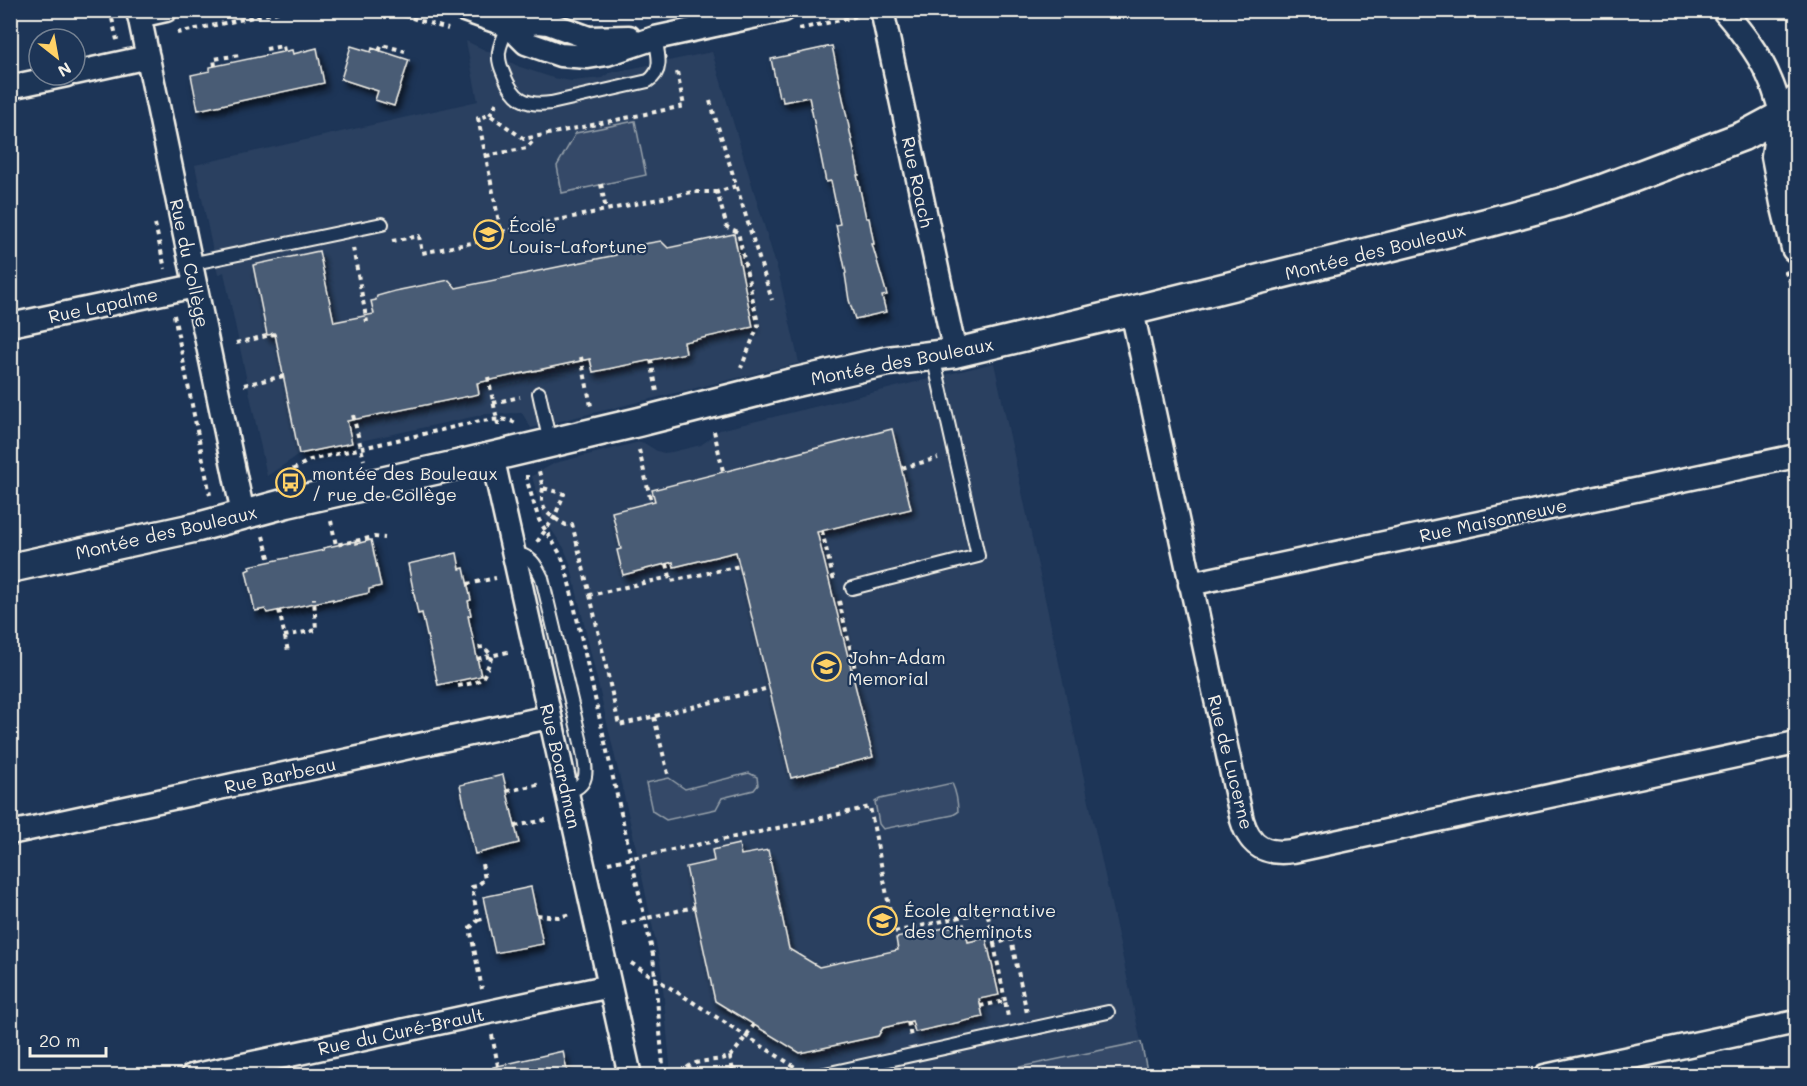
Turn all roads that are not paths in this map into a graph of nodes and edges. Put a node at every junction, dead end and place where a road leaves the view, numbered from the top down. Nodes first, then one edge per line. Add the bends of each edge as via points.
1 (166, 10) edge
2 (464, 10) edge
3 (784, 10) edge
4 (882, 10) edge
5 (1723, 10) edge
6 (139, 13) edge
7 (509, 26) junction
8 (655, 38) junction
9 (148, 57) junction
10 (87, 70) edge
11 (27, 83) edge
12 (10, 87) edge
13 (1793, 116) edge
14 (382, 224) dead end
15 (1797, 248) edge
16 (190, 264) junction
17 (195, 286) junction
18 (1132, 311) junction
19 (10, 325) edge
20 (944, 354) junction
21 (539, 393) road end
22 (496, 447) junction
23 (544, 455) junction
24 (1797, 456) edge
25 (243, 514) junction
26 (514, 554) junction
27 (10, 568) edge
28 (1190, 584) junction
29 (852, 588) dead end
30 (549, 717) junction
31 (1797, 743) edge
32 (556, 787) junction
33 (10, 833) edge
34 (610, 986) junction
35 (1108, 1012) dead end
36 (1797, 1022) edge
37 (192, 1076) edge
38 (630, 1076) edge
39 (816, 1076) edge
40 (1545, 1076) edge

1 - 6 street
2 - 7 street
3 - 8 street
4 - 20 street, Rue Roach
5 - 13 street via 1740,30
6 - 9 street, Rue du Collège
7 - 8 street via 526,43 560,55 607,54
7 - 8 lane via 499,54 501,68 512,92 538,104 654,78 658,68
9 - 10 street
9 - 16 street, Rue du Collège
11 - 12 street
13 - 15 street via 1776,156
13 - 18 street, Montée des Bouleaux via 1560,203
14 - 16 lane
16 - 17 street, Rue du Collège
17 - 19 street, Rue Lapalme
17 - 25 street, Rue du Collège
18 - 20 street, Montée des Bouleaux
18 - 28 street, Rue de Lucerne
20 - 23 street, Montée des Bouleaux via 867,366
20 - 29 lane via 978,556
21 - 23 lane
22 - 23 street, Montée des Bouleaux
22 - 25 street, Montée des Bouleaux
22 - 26 street, Rue Boardman
24 - 28 street, Rue Maisonneuve
25 - 27 street, Montée des Bouleaux
26 - 30 street, Rue Boardman
26 - 32 lane via 526,556 537,566 542,578 582,747 586,770 583,782 579,787
28 - 31 street, Rue de Lucerne via 1242,820 1256,845 1273,853
30 - 32 street, Rue Boardman
30 - 33 street, Rue Barbeau
32 - 34 street, Rue Boardman
34 - 37 street, Rue du Curé-Brault
34 - 38 street, Rue Boardman
35 - 39 lane
36 - 40 street

